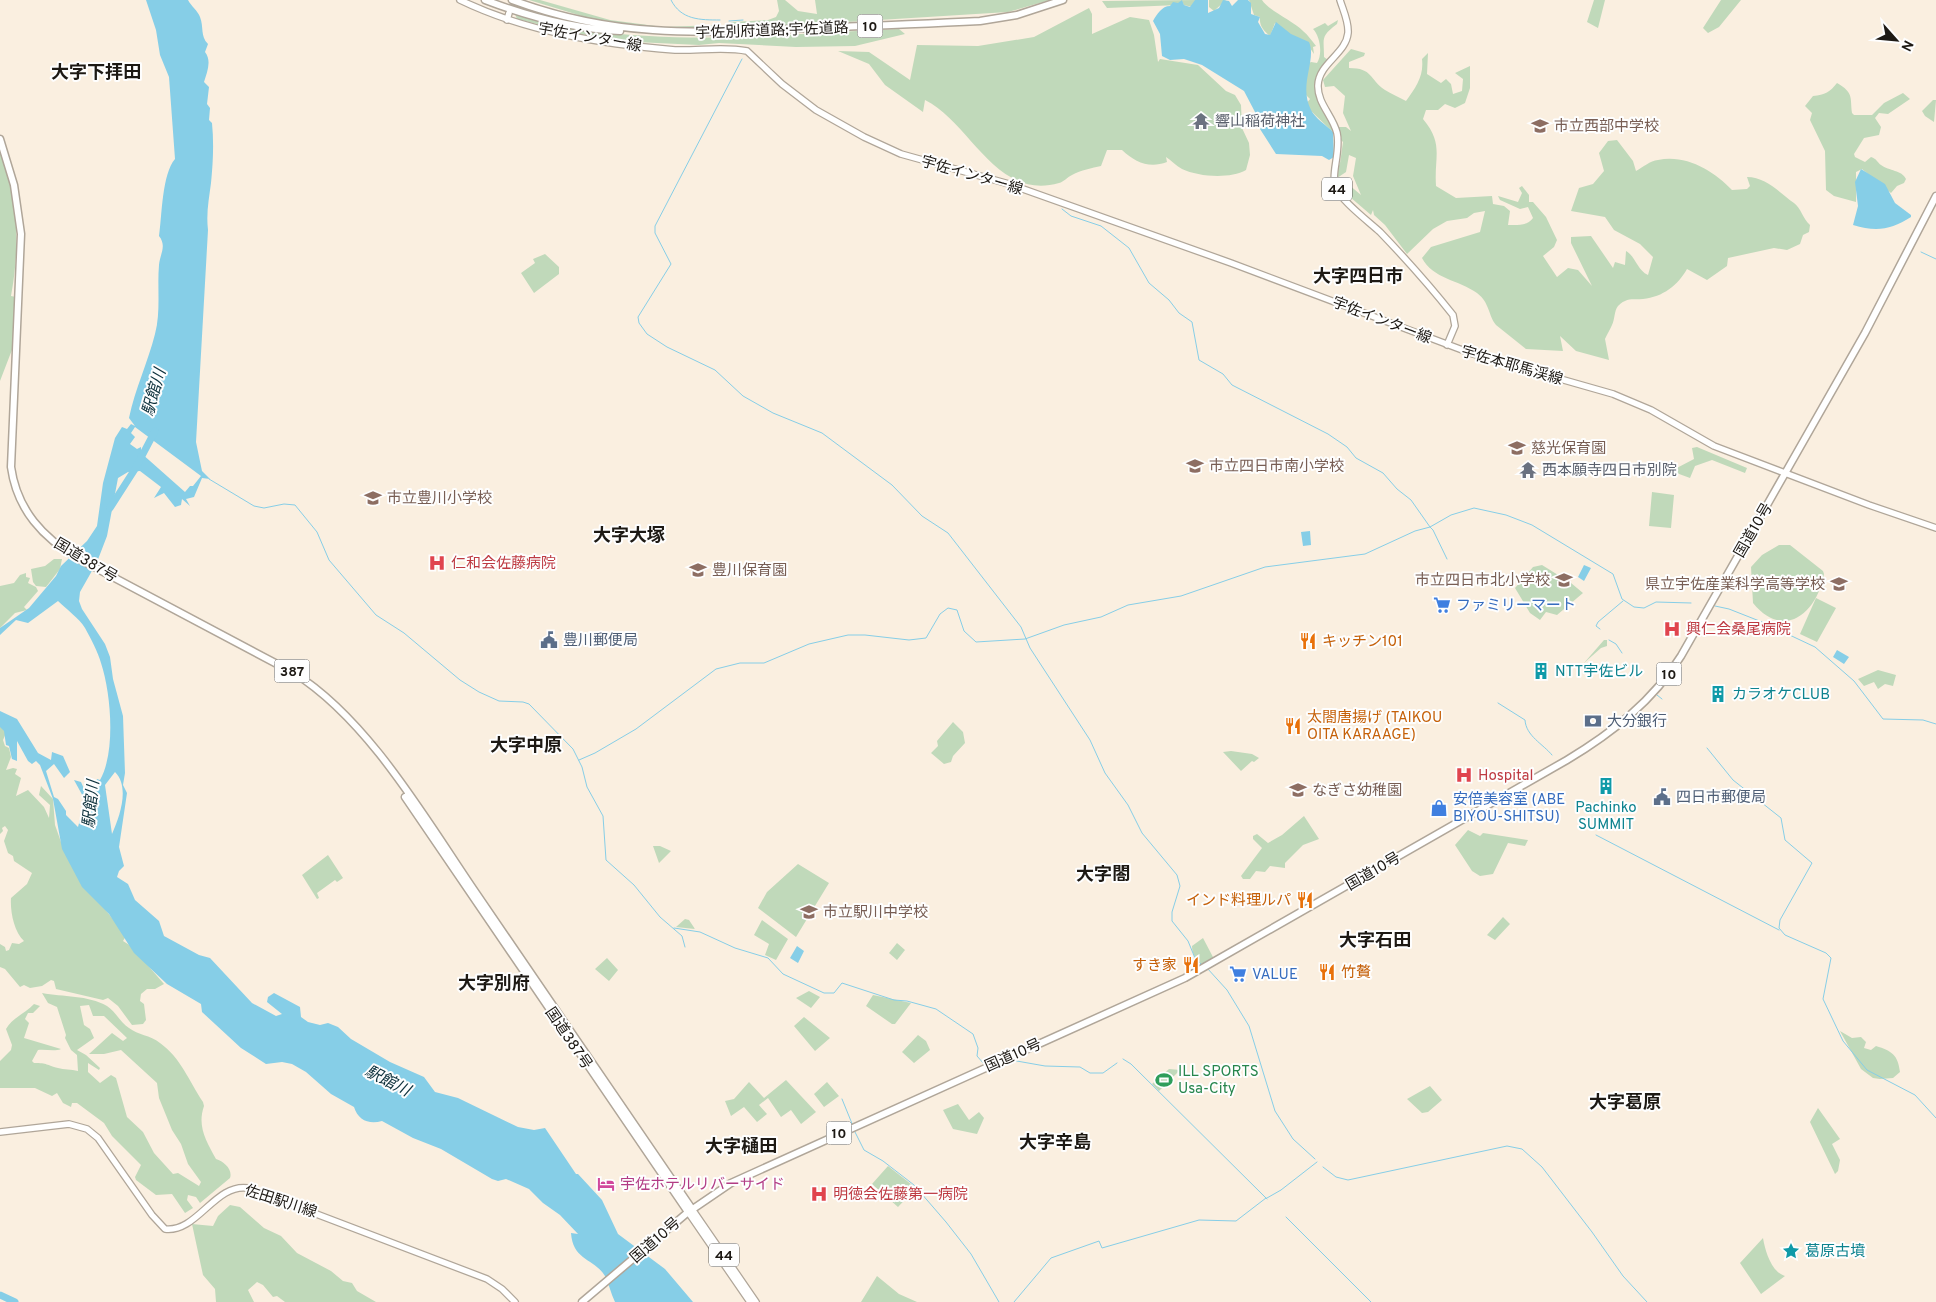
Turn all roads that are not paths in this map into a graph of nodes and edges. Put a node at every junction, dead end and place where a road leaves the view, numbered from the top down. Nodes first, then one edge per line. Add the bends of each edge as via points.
1 (460, 0) edge
2 (484, 0) edge
3 (512, 0) edge
4 (1063, 0) edge
5 (1340, 0) edge
6 (518, 2) edge
7 (509, 12) dead end
8 (507, 20) junction
9 (673, 32) junction
10 (0, 139) edge
11 (1936, 196) edge
12 (1447, 345) junction
13 (1785, 474) junction
14 (1936, 528) edge
15 (0, 1132) edge
16 (690, 1210) junction
17 (515, 1302) edge
18 (582, 1302) edge
19 (750, 1302) edge
20 (756, 1302) edge

1 - 8 main road, 宇佐インター線
2 - 9 highway via 581,27
3 - 6 highway, 宇佐別府道路;宇佐道路 / 10
4 - 9 highway, 宇佐別府道路;宇佐道路 / 10 via 1017,15 980,21
5 - 12 main road, 宇佐本耶馬渓線 / 44 via 1347,23 1346,39 1322,71 1318,84 1338,138 1335,184 1452,315 1455,326
6 - 9 highway, 宇佐別府道路;宇佐道路 / 10 via 572,19 632,30
7 - 8 main road
8 - 12 main road, 宇佐インター線 via 632,46 747,51 816,110 894,151 1016,187 1231,263
10 - 16 highway, 国道387号 / 387 via 14,185 21,234 12,474 31,520 67,552 282,665 309,683 350,719 424,817
11 - 13 highway, 国道10号 / 10 via 1865,334
12 - 13 main road, 宇佐本耶馬渓線 via 1618,396 1651,410 1709,444
13 - 14 main road, 宇佐本耶馬渓線
13 - 16 highway, 国道10号 / 10 via 1677,662 1626,719 1583,750 1206,967 753,1172
15 - 17 main road, 佐田駅川線 via 66,1123 87,1129 165,1229 172,1229 193,1218 229,1190 248,1188 487,1279
16 - 18 highway, 国道10号 / 10
16 - 19 main road, 44
16 - 20 main road, 44

